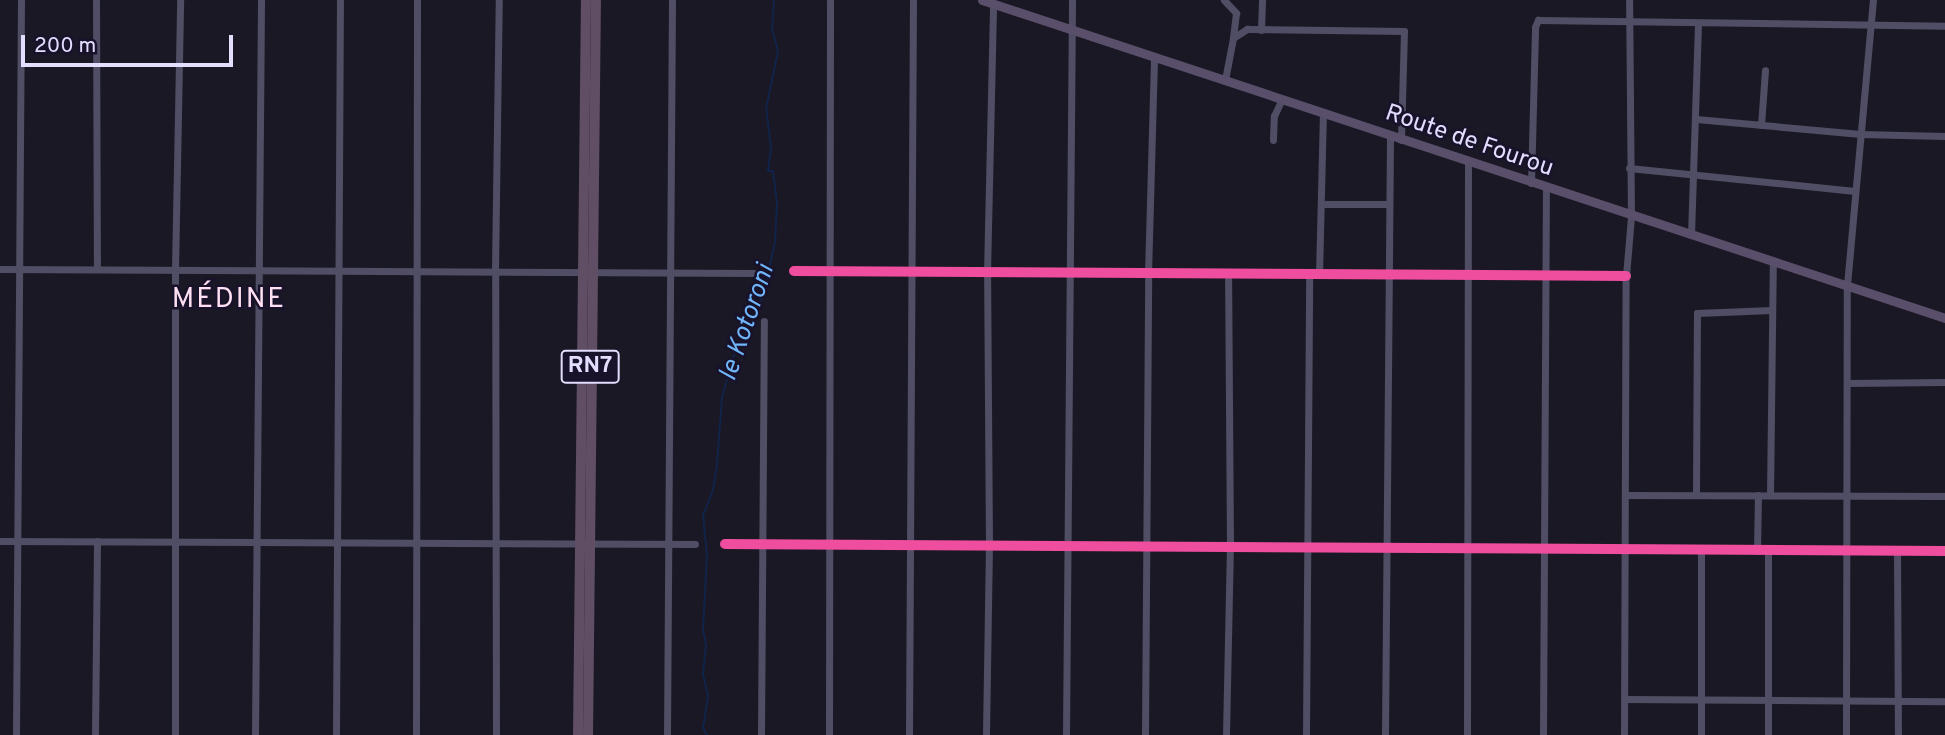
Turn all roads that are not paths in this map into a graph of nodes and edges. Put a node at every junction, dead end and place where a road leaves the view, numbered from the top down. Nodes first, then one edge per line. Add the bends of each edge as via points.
1 (21, 0) edge
2 (96, 0) edge
3 (180, 0) edge
4 (261, 0) edge
5 (340, 0) edge
6 (417, 0) edge
7 (499, 0) edge
8 (586, 0) edge
9 (596, 0) edge
10 (672, 0) edge
11 (830, 0) edge
12 (914, 0) edge
13 (982, 0) edge
14 (1072, 0) edge
15 (1224, 0) edge
16 (1262, 0) edge
17 (1629, 0) edge
18 (1873, 0) edge
19 (993, 4) junction
20 (1629, 22) junction
21 (1698, 24) junction
22 (1945, 26) edge
23 (1870, 27) junction
24 (1072, 30) junction
25 (1261, 30) junction
26 (1233, 38) junction
27 (1154, 57) junction
28 (1765, 70) dead end
29 (1225, 80) junction
30 (1282, 99) junction
31 (1323, 113) junction
32 (1696, 119) junction
33 (1761, 125) junction
34 (1860, 134) junction
35 (1390, 135) junction
36 (1945, 136) edge
37 (1273, 140) dead end
38 (1401, 140) junction
39 (1468, 162) junction
40 (1629, 168) junction
41 (1693, 174) junction
42 (1531, 183) junction
43 (1546, 188) junction
44 (1855, 191) junction
45 (1321, 204) junction
46 (1389, 204) junction
47 (1631, 216) junction
48 (1691, 235) junction
49 (1773, 261) junction
50 (0, 269) edge
51 (19, 269) junction
52 (97, 270) junction
53 (175, 270) junction
54 (256, 270) junction
55 (339, 270) junction
56 (495, 270) junction
57 (586, 271) junction
58 (794, 271) dead end
59 (831, 271) junction
60 (416, 272) junction
61 (670, 272) junction
62 (912, 272) junction
63 (1068, 272) junction
64 (754, 273) dead end
65 (987, 273) junction
66 (1389, 273) junction
67 (1148, 274) junction
68 (1228, 274) junction
69 (1309, 275) junction
70 (1319, 275) junction
71 (1470, 275) junction
72 (1545, 275) junction
73 (1626, 276) junction
74 (1847, 285) junction
75 (1771, 310) junction
76 (1945, 318) edge
77 (764, 321) dead end
78 (1945, 382) edge
79 (1847, 383) junction
80 (1625, 495) junction
81 (1696, 495) junction
82 (1758, 495) junction
83 (1770, 495) junction
84 (1846, 496) junction
85 (1945, 496) edge
86 (0, 541) edge
87 (18, 541) junction
88 (97, 541) junction
89 (174, 542) junction
90 (254, 542) junction
91 (337, 542) junction
92 (417, 543) junction
93 (496, 543) junction
94 (584, 543) junction
95 (668, 544) junction
96 (695, 544) dead end
97 (725, 544) dead end
98 (763, 545) junction
99 (829, 545) junction
100 (1146, 545) junction
101 (910, 546) junction
102 (989, 546) junction
103 (1069, 546) junction
104 (1230, 547) junction
105 (1307, 549) junction
106 (1386, 549) junction
107 (1468, 549) junction
108 (1544, 550) junction
109 (1625, 550) junction
110 (1701, 550) junction
111 (1757, 551) junction
112 (1768, 551) junction
113 (1846, 551) junction
114 (1897, 551) junction
115 (1945, 551) edge
116 (1625, 699) junction
117 (1701, 699) junction
118 (1769, 699) junction
119 (1846, 700) junction
120 (1898, 701) junction
121 (1945, 701) edge
122 (16, 735) edge
123 (95, 735) edge
124 (175, 735) edge
125 (255, 735) edge
126 (336, 735) edge
127 (416, 735) edge
128 (496, 735) edge
129 (578, 735) edge
130 (588, 735) edge
131 (667, 735) edge
132 (761, 735) edge
133 (829, 735) edge
134 (909, 735) edge
135 (986, 735) edge
136 (1066, 735) edge
137 (1145, 735) edge
138 (1226, 735) edge
139 (1306, 735) edge
140 (1385, 735) edge
141 (1467, 735) edge
142 (1543, 735) edge
143 (1624, 735) edge
144 (1700, 735) edge
145 (1768, 735) edge
146 (1846, 735) edge
147 (1898, 735) edge

1 - 51 street
2 - 52 street
3 - 53 street
4 - 54 street
5 - 55 street
6 - 60 street
7 - 56 street
8 - 57 highway, RN7
9 - 57 highway, RN7
10 - 61 street
11 - 59 street
12 - 62 street
13 - 19 main road, Route de Fourou
14 - 24 street
15 - 26 street via 1236,13
16 - 25 street
17 - 20 street
18 - 23 street
19 - 24 main road, Route de Fourou
19 - 65 street
20 - 21 street
20 - 40 street
20 - 42 street via 1538,20
21 - 23 street
21 - 32 street
22 - 23 street
23 - 34 street
24 - 27 main road, Route de Fourou
24 - 63 street
25 - 26 street via 1247,29
25 - 38 street via 1404,31
26 - 29 street
27 - 29 main road, Route de Fourou
27 - 67 street
28 - 33 street
29 - 30 main road, Route de Fourou
30 - 31 main road, Route de Fourou
30 - 37 street via 1274,116
31 - 35 main road, Route de Fourou
31 - 45 street
32 - 33 street
32 - 41 street
33 - 34 street
34 - 36 street
34 - 44 street
35 - 38 main road, Route de Fourou
35 - 46 street
38 - 39 main road, Route de Fourou
39 - 42 main road, Route de Fourou
39 - 71 street
40 - 41 street
40 - 47 street
41 - 44 street
41 - 48 street
42 - 43 main road, Route de Fourou
43 - 47 main road, Route de Fourou
43 - 72 street
44 - 74 street
45 - 46 street
45 - 70 street
46 - 66 street
47 - 48 main road, Route de Fourou
47 - 73 street
48 - 49 main road, Route de Fourou
49 - 74 main road, Route de Fourou
49 - 75 street
50 - 51 street
51 - 52 street
51 - 87 street
52 - 53 street
53 - 54 street
53 - 89 street
54 - 55 street
54 - 90 street
55 - 60 street
55 - 91 street
56 - 57 street
56 - 60 street
56 - 93 street
57 - 61 street
57 - 94 highway, RN7
58 - 59 street
59 - 62 street
59 - 99 street
60 - 92 street
61 - 64 street
61 - 95 street
62 - 65 street
62 - 101 street
63 - 65 street
63 - 67 street
63 - 103 street
65 - 102 street
66 - 70 street
66 - 71 street
66 - 106 street
67 - 68 street
67 - 100 street
68 - 69 street
68 - 104 street
69 - 70 street
69 - 105 street
71 - 72 street
71 - 107 street
72 - 73 street
72 - 108 street
73 - 80 street
74 - 76 main road, Route de Fourou
74 - 79 street
75 - 81 street via 1697,313
75 - 83 street
77 - 98 street
78 - 79 street
79 - 84 street
80 - 81 street
80 - 109 street
81 - 82 street
82 - 83 street
82 - 111 street
83 - 84 street
84 - 85 street
84 - 113 street
86 - 87 street
87 - 88 street
87 - 122 street
88 - 89 street
88 - 123 street
89 - 90 street
89 - 124 street
90 - 91 street
90 - 125 street
91 - 92 street
91 - 126 street
92 - 93 street
92 - 127 street
93 - 94 street
93 - 128 street
94 - 95 street
94 - 129 highway, RN7
94 - 130 highway, RN7
95 - 96 street
95 - 131 street
97 - 98 street
98 - 99 street
98 - 132 street
99 - 101 street
99 - 133 street
100 - 103 street
100 - 104 street
100 - 137 street
101 - 102 street
101 - 134 street
102 - 103 street
102 - 135 street
103 - 136 street
104 - 105 street
104 - 138 street
105 - 106 street
105 - 139 street
106 - 107 street
106 - 140 street
107 - 108 street
107 - 141 street
108 - 109 street
108 - 142 street
109 - 110 street
109 - 116 street
110 - 111 street
110 - 117 street
111 - 112 street
112 - 113 street
112 - 118 street
113 - 114 street
113 - 119 street
114 - 115 street
114 - 120 street
116 - 117 street
116 - 143 street
117 - 118 street
117 - 144 street
118 - 119 street
118 - 145 street
119 - 120 street
119 - 146 street
120 - 121 street
120 - 147 street

